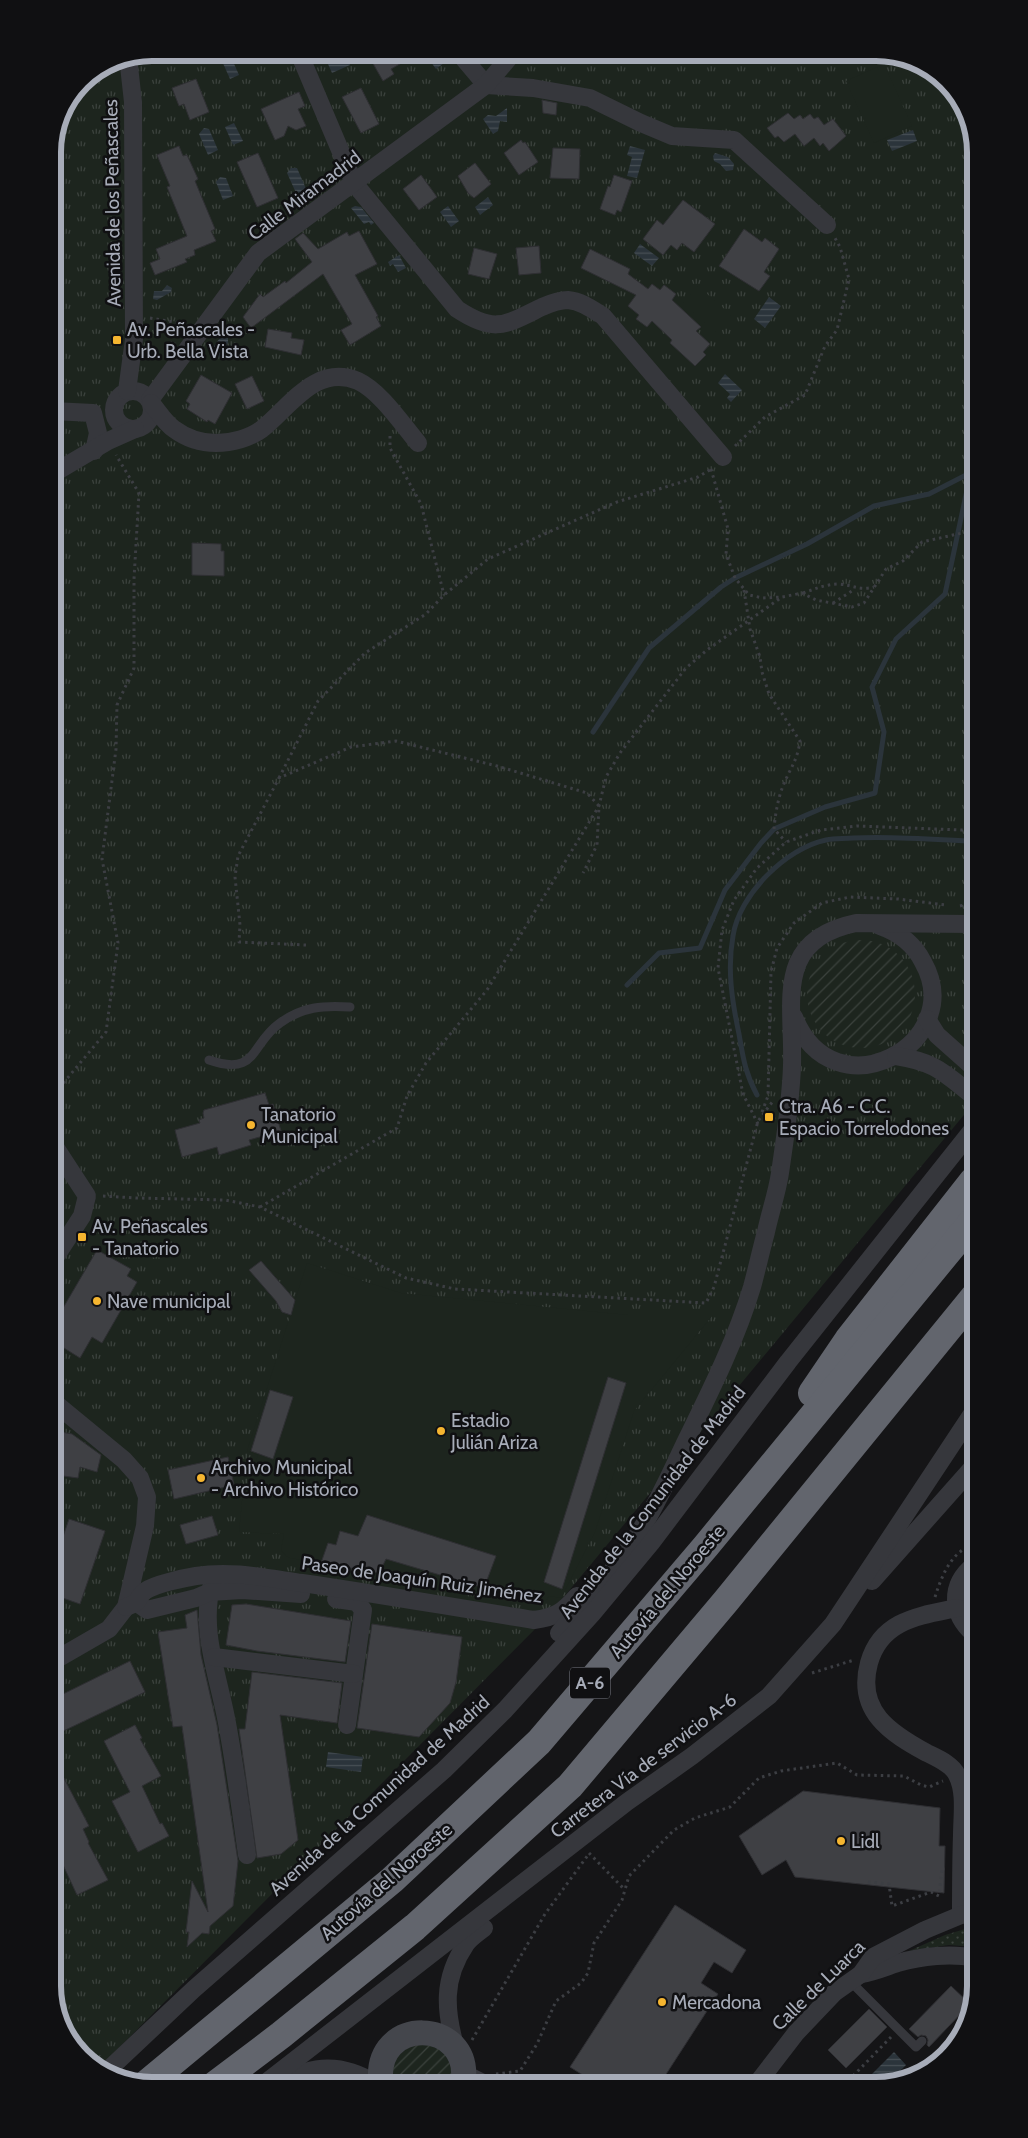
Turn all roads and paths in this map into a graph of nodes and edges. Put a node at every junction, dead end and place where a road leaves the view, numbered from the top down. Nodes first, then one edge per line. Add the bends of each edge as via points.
1 (303, 61) edge
2 (466, 61) edge
3 (506, 61) edge
4 (129, 64) edge
5 (486, 85) junction
6 (354, 183) junction
7 (827, 225) joint
8 (146, 321) dead end
9 (203, 327) junction
10 (143, 397) junction
11 (61, 412) edge
12 (93, 414) junction
13 (393, 414) junction
14 (114, 416) junction
15 (141, 426) junction
16 (172, 428) junction
17 (418, 443) dead end
18 (101, 446) junction
19 (717, 463) junction
20 (61, 469) edge
21 (967, 533) edge
22 (875, 586) junction
23 (856, 588) junction
24 (744, 590) junction
25 (802, 593) junction
26 (444, 594) junction
27 (782, 597) junction
28 (832, 603) junction
29 (749, 619) junction
30 (279, 778) junction
31 (599, 806) junction
32 (967, 828) edge
33 (786, 842) junction
34 (583, 873) dead end
35 (967, 904) edge
36 (951, 905) dead end
37 (959, 906) dead end
38 (874, 924) junction
39 (967, 924) edge
40 (306, 945) dead end
41 (350, 1007) dead end
42 (792, 1011) junction
43 (927, 1019) junction
44 (896, 1056) junction
45 (209, 1060) dead end
46 (967, 1062) edge
47 (61, 1085) edge
48 (967, 1092) edge
49 (758, 1125) junction
50 (967, 1137) edge
51 (61, 1153) edge
52 (967, 1190) edge
53 (92, 1195) junction
54 (260, 1207) junction
55 (967, 1228) edge
56 (61, 1248) edge
57 (967, 1306) edge
58 (61, 1408) edge
59 (967, 1422) edge
60 (671, 1472) junction
61 (967, 1474) edge
62 (706, 1546) junction
63 (967, 1546) edge
64 (967, 1571) edge
65 (215, 1574) junction
66 (210, 1592) junction
67 (933, 1602) dead end
68 (132, 1605) junction
69 (957, 1608) junction
70 (833, 1624) junction
71 (967, 1628) edge
72 (214, 1657) junction
73 (61, 1658) edge
74 (860, 1658) dead end
75 (354, 1674) junction
76 (808, 1674) dead end
77 (505, 1710) junction
78 (347, 1725) dead end
79 (958, 1776) junction
80 (627, 1802) junction
81 (596, 1847) dead end
82 (589, 1853) junction
83 (247, 1855) dead end
84 (946, 1869) dead end
85 (868, 1882) dead end
86 (625, 1890) junction
87 (967, 1894) edge
88 (967, 1914) edge
89 (967, 1958) edge
90 (856, 1978) junction
91 (898, 2030) junction
92 (922, 2041) dead end
93 (465, 2049) junction
94 (111, 2067) edge
95 (155, 2077) edge
96 (226, 2077) edge
97 (273, 2077) edge
98 (291, 2077) edge
99 (364, 2077) edge
100 (380, 2077) edge
101 (474, 2077) edge
102 (487, 2077) edge
103 (762, 2077) edge
104 (854, 2077) edge

1 - 6 street
2 - 5 street
3 - 5 street, Calle Miramadrid
4 - 10 street, Avenida de los Peñascales via 133,102 134,348
5 - 6 street, Calle Miramadrid
5 - 7 street via 533,88 590,98 672,136 734,140
6 - 9 street, Calle Miramadrid via 258,253
6 - 19 street via 457,309 474,320 508,324 554,302 568,300 583,304 603,316
7 - 19 path via 840,247 849,279 837,330 825,346 805,395 765,417
8 - 9 path via 146,318
9 - 10 street, Calle Miramadrid
10 - 14 street via 115,401
10 - 15 street via 152,414
10 - 16 street
11 - 12 street
12 - 14 street
12 - 18 street
13 - 16 street via 370,388 356,380 340,377 321,380 305,388 262,429 229,443 190,439
13 - 17 street
13 - 26 path via 390,448 421,504
14 - 15 street via 123,427
14 - 18 street
15 - 16 street
15 - 18 street
18 - 20 street
18 - 47 path via 139,493 134,579 134,668 117,705 116,749 102,859 118,943 106,1032
19 - 24 path via 728,529 726,554 735,578
19 - 26 path via 698,477 617,502 488,559
21 - 22 path via 922,542 903,560 886,569
22 - 23 path
22 - 28 path via 864,603 852,607
23 - 25 path via 836,584
23 - 28 path
24 - 27 path via 749,595 763,598
24 - 29 path
25 - 27 path
25 - 28 path
26 - 30 path via 426,614 364,653 318,701
27 - 29 path
29 - 31 path via 686,668 647,716 606,777
29 - 33 path via 770,694 800,741 798,757 782,787 775,820 774,829
30 - 31 path via 351,747 396,740 587,793
30 - 40 path via 238,856 235,877 239,942
31 - 34 path via 597,845
31 - 54 path via 486,990 426,1063 408,1096 397,1128
32 - 33 path via 857,826 821,830
33 - 49 path via 756,868 734,900 722,930 718,968 743,1094
35 - 37 path
36 - 49 path via 850,897 822,903 794,923 778,948 771,972 768,1096
38 - 39 street
38 - 42 street via 856,923 839,927 823,934 809,946 792,976
38 - 43 street via 898,934 918,952 931,984 932,1002
41 - 45 lane via 324,1005 298,1013 278,1024 248,1060 236,1065
42 - 44 street via 799,1029 825,1056 860,1066
42 - 60 street via 792,1067 779,1181 752,1288 720,1373
43 - 44 street via 920,1034
43 - 46 street via 937,1035
44 - 48 street via 937,1067
49 - 54 path via 714,1287 706,1303 455,1289 406,1278
50 - 77 street, Avenida de la Comunidad de Madrid via 788,1362 651,1542 592,1614
51 - 53 street
52 - 62 highway via 848,1340
53 - 54 path via 225,1200
53 - 56 street
55 - 62 highway, Autovía del Noroeste / A-6
57 - 96 highway, A-6 via 570,1786 415,1927
58 - 68 street, Paseo de Joaquín Ruiz Jiménez via 124,1460 140,1478 148,1497
59 - 70 street, Carretera Vía de servicio A-6
60 - 65 street, Paseo de Joaquín Ruiz Jiménez via 576,1598 564,1611 550,1618 534,1620 335,1588
60 - 77 street via 643,1526 610,1574 533,1663
61 - 70 street
62 - 95 highway, Autovía del Noroeste / A-6 via 539,1742 392,1880
63 - 67 path via 949,1563
64 - 69 street via 957,1590
65 - 66 street
65 - 68 street, Paseo de Joaquín Ruiz Jiménez via 194,1576 153,1588 144,1592
66 - 68 street via 147,1610
66 - 72 street via 207,1624
66 - 75 street via 242,1590 357,1602 363,1610 363,1617
68 - 73 street, Paseo de Joaquín Ruiz Jiménez via 109,1628
69 - 71 street
69 - 79 street via 896,1625 872,1655 866,1675 873,1711 884,1725 900,1739 951,1767
70 - 80 street, Carretera Vía de servicio A-6 via 769,1696
72 - 75 street
72 - 83 street
74 - 76 path
75 - 78 street
77 - 94 street, Avenida de la Comunidad de Madrid via 444,1770 194,1989
79 - 86 path via 929,1787 904,1776 857,1775 837,1763 781,1771 759,1778 730,1806 695,1818 674,1830 629,1876
79 - 87 street
80 - 93 street via 467,1942 454,1967 447,1992 448,2021
80 - 97 street, Carretera Vía de servicio A-6
81 - 82 path
82 - 86 path
82 - 93 path via 545,1914
84 - 85 path via 942,1869 939,1896 931,1892 892,1906 889,1884
86 - 102 path via 594,1943 588,1973 581,1983 556,2001 537,2044 520,2071
88 - 90 street, Calle de Luarca via 893,1945 873,1957
89 - 90 street via 925,1957
90 - 91 lane
90 - 103 street, Calle de Luarca via 834,1993 796,2033
91 - 92 lane via 916,2047
91 - 104 path
93 - 100 main road via 432,2033 417,2032 403,2036 383,2058
93 - 101 main road via 462,2061
98 - 99 street via 320,2068 342,2068

